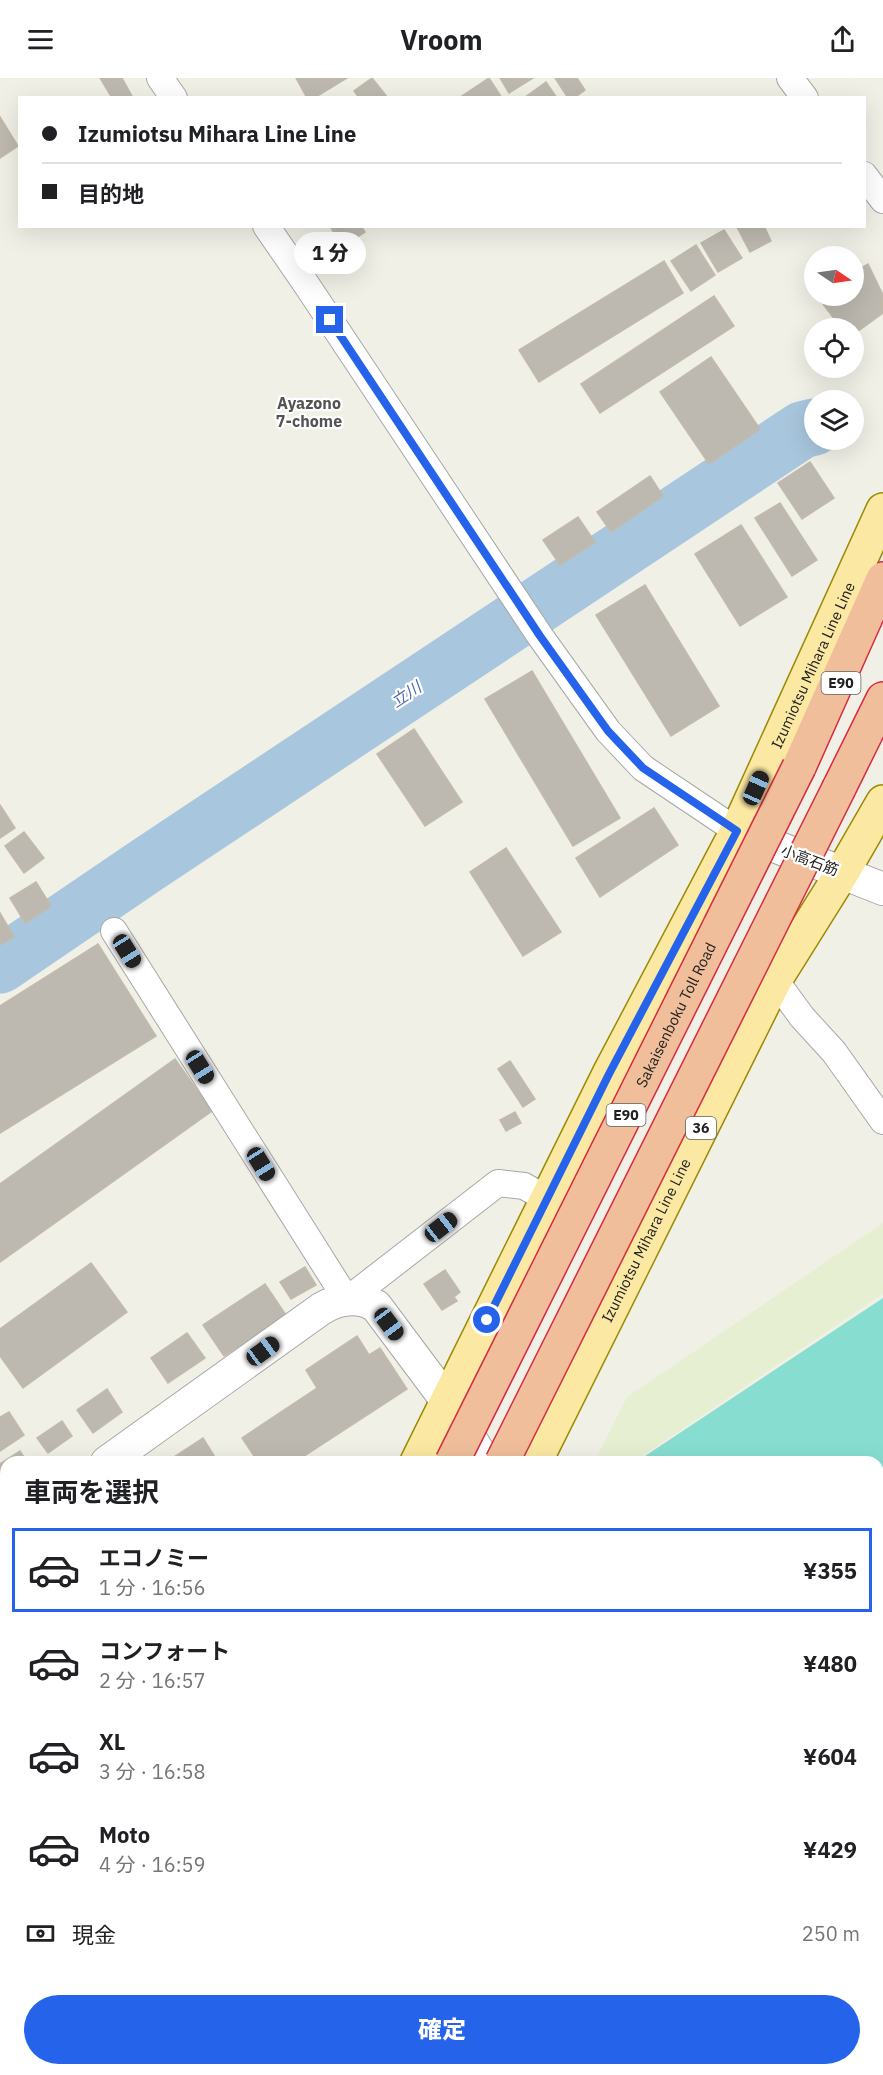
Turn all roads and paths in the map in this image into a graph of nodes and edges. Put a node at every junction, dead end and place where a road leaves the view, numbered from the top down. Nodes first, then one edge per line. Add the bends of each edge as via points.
1 (160, 78) edge
2 (790, 78) edge
3 (173, 96) edge
4 (804, 96) edge
5 (866, 178) edge
6 (883, 200) edge
7 (267, 228) edge
8 (883, 510) edge
9 (883, 579) edge
10 (883, 599) edge
11 (883, 699) edge
12 (883, 713) edge
13 (799, 766) junction
14 (838, 788) junction
15 (883, 802) edge
16 (737, 831) junction
17 (842, 873) junction
18 (883, 889) edge
19 (114, 932) dead end
20 (775, 980) junction
21 (883, 1121) edge
22 (547, 1199) junction
23 (347, 1300) junction
24 (447, 1401) junction
25 (115, 1456) edge
26 (420, 1456) edge
27 (455, 1456) edge
28 (480, 1456) edge
29 (505, 1456) edge
30 (538, 1456) edge

1 - 3 street
2 - 4 street
5 - 6 street
7 - 16 street via 540,636 608,731 643,768
8 - 16 main road, Izumiotsu Mihara Line Line
9 - 13 highway
10 - 13 highway, Sakaisenboku Toll Road / E90
11 - 14 highway, E90
12 - 14 highway
13 - 27 highway, Sakaisenboku Toll Road / E90, bridge
14 - 29 highway, E90, bridge
15 - 17 main road, Izumiotsu Mihara Line Line / 36
16 - 17 street, 小高石筋
16 - 22 main road, Izumiotsu Mihara Line Line
17 - 18 street, 小高石筋
17 - 20 main road, Izumiotsu Mihara Line Line / 36
19 - 23 street
20 - 21 street via 834,1052
20 - 30 main road, Izumiotsu Mihara Line Line / 36
22 - 23 street via 524,1186 498,1183
22 - 24 main road, Izumiotsu Mihara Line Line
23 - 24 street via 364,1299 376,1306
23 - 25 street via 321,1309
24 - 26 main road, Izumiotsu Mihara Line Line
24 - 28 street

